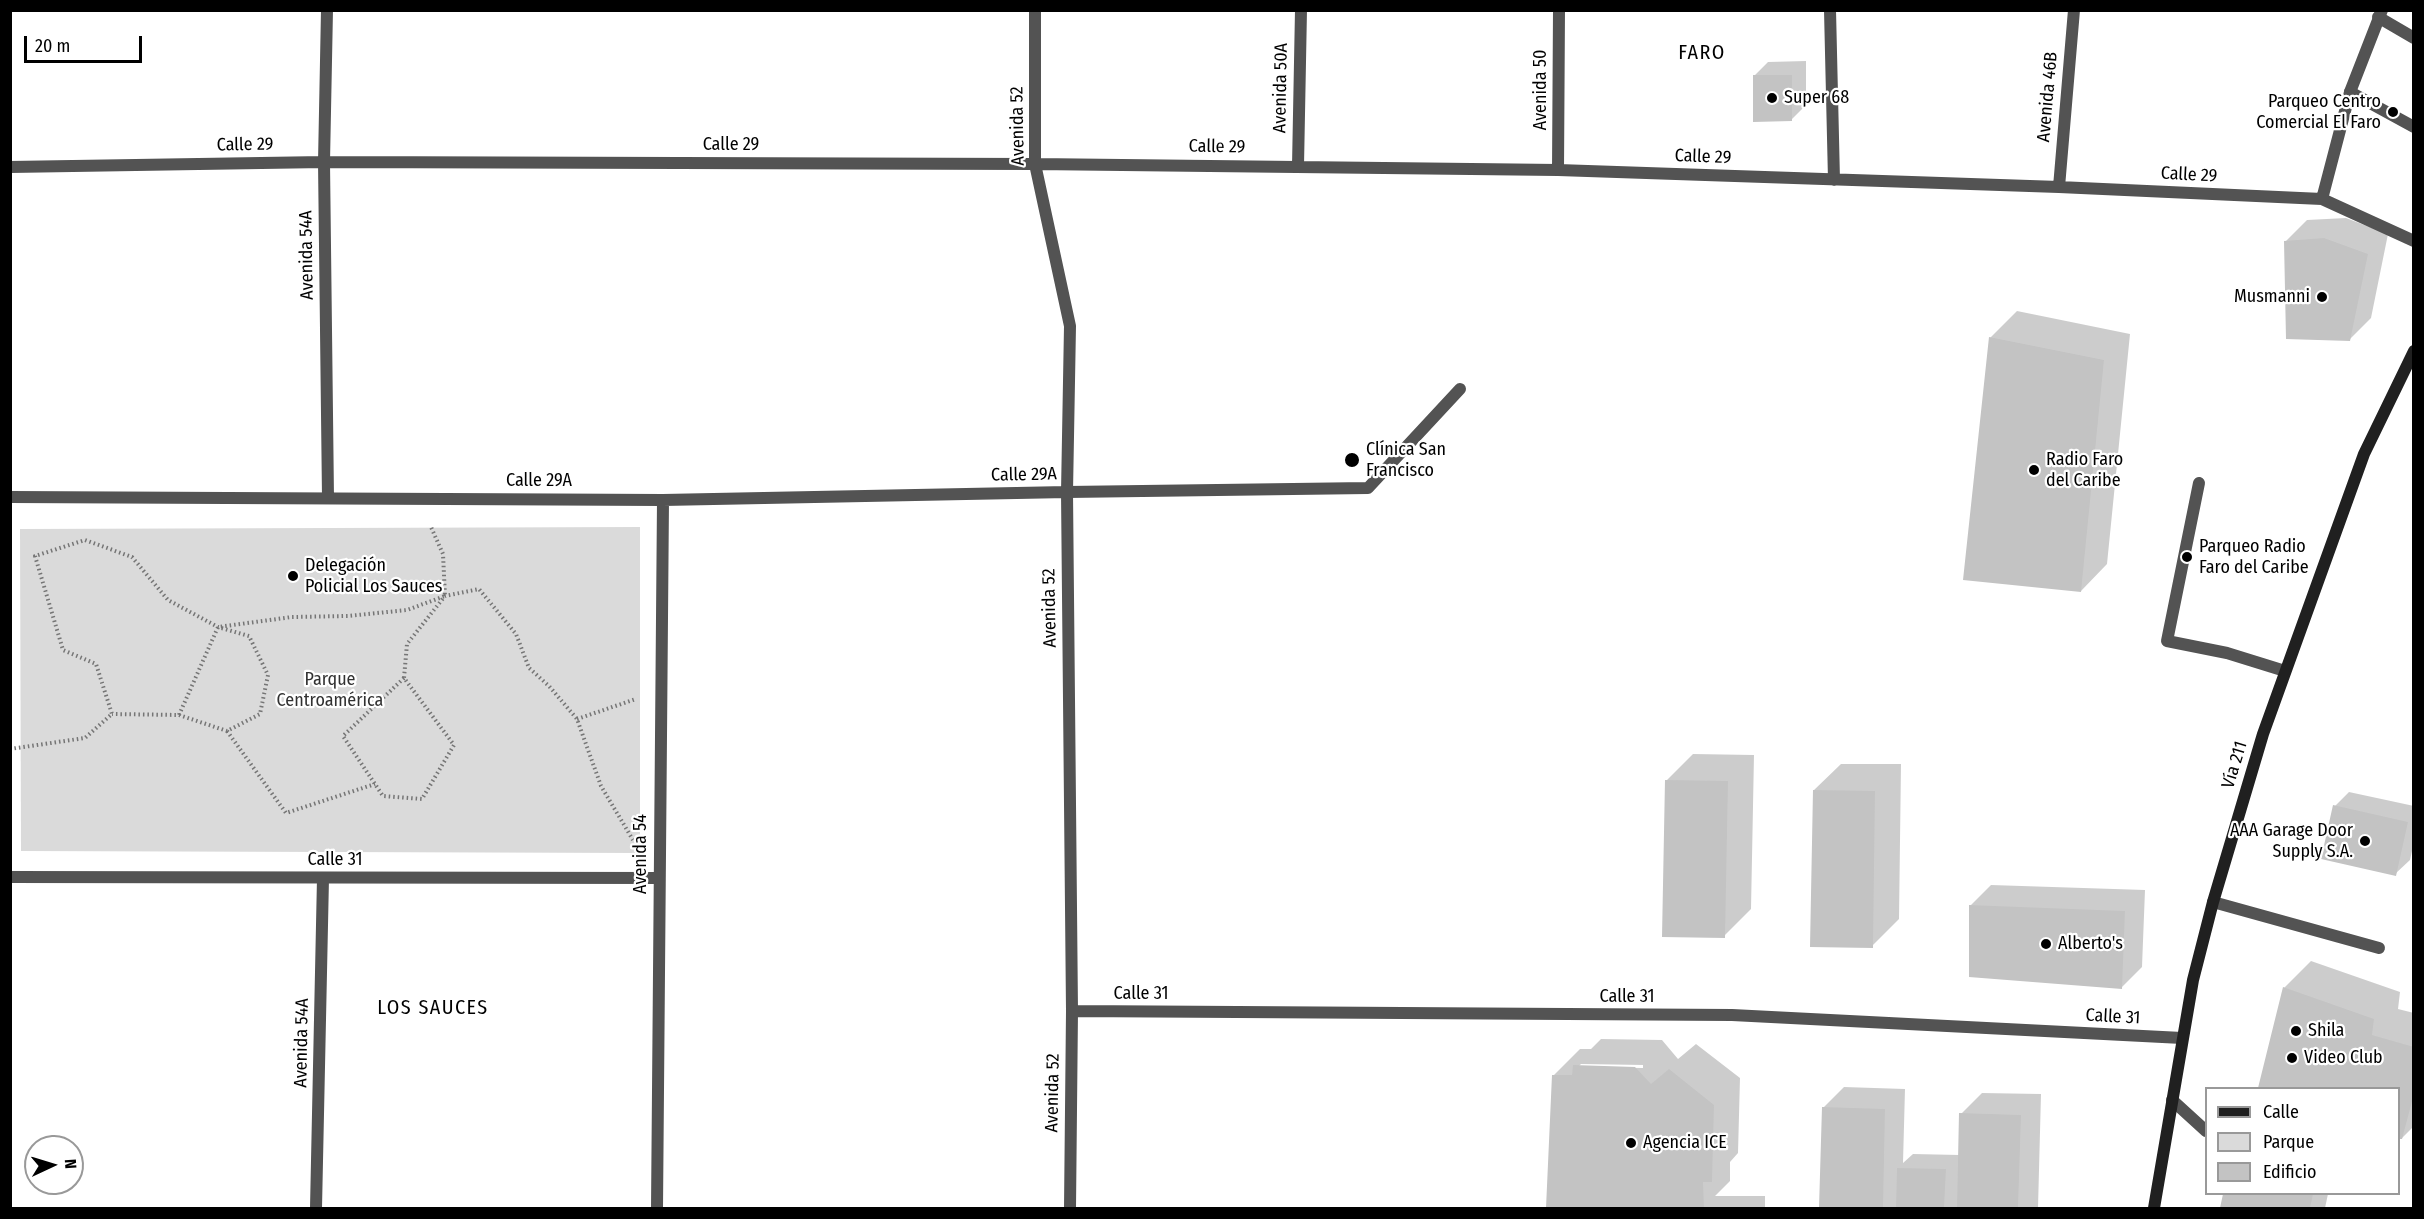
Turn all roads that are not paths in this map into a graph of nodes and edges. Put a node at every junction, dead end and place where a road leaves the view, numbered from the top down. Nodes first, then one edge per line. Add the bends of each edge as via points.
1 (327, 10) edge
2 (1035, 10) edge
3 (1301, 10) edge
4 (1559, 10) edge
5 (1830, 10) edge
6 (2074, 10) edge
7 (2380, 14) edge
8 (2414, 38) edge
9 (2350, 92) junction
10 (2414, 127) edge
11 (324, 162) junction
12 (1035, 164) junction
13 (1298, 166) junction
14 (10, 167) edge
15 (1558, 170) junction
16 (1834, 180) junction
17 (2059, 187) junction
18 (2322, 199) junction
19 (2414, 241) edge
20 (2414, 351) edge
21 (1460, 389) dead end
22 (2199, 483) dead end
23 (1067, 492) junction
24 (10, 497) edge
25 (328, 498) junction
26 (663, 500) junction
27 (2285, 671) junction
28 (10, 877) edge
29 (323, 878) junction
30 (659, 878) junction
31 (2213, 902) junction
32 (2379, 948) dead end
33 (1072, 1011) junction
34 (2182, 1038) junction
35 (2172, 1100) junction
36 (2205, 1130) edge
37 (316, 1209) edge
38 (657, 1209) edge
39 (1070, 1209) edge
40 (2154, 1209) edge

1 - 11 street, Avenida 54A
2 - 12 street, Avenida 52
3 - 13 street, Avenida 50A
4 - 15 street, Avenida 50
5 - 16 street
6 - 17 street, Avenida 46B
7 - 8 street
7 - 9 street
9 - 10 street
9 - 18 street
11 - 12 street, Calle 29
11 - 14 street, Calle 29
11 - 25 street, Avenida 54A
12 - 13 street, Calle 29
12 - 23 street, Avenida 52 via 1070,326
13 - 15 street, Calle 29
15 - 16 street, Calle 29
16 - 17 street, Calle 29
17 - 18 street, Calle 29
18 - 19 street, Calle 29
20 - 27 main road, Vía 211 via 2364,454
21 - 23 street, Calle 29A via 1368,488
22 - 27 street via 2167,640
23 - 26 street, Calle 29A
23 - 33 street, Avenida 52
24 - 25 street, Calle 29A
25 - 26 street, Calle 29A
26 - 30 street, Avenida 54
27 - 31 main road, Vía 211
28 - 29 street, Calle 31
29 - 30 street, Calle 31
29 - 37 street, Avenida 54A
30 - 38 street, Avenida 54
31 - 32 street
31 - 34 main road, Vía 211
33 - 34 street, Calle 31 via 1732,1015
33 - 39 street, Avenida 52
34 - 35 main road, Vía 211
35 - 36 street
35 - 40 main road, Vía 211

